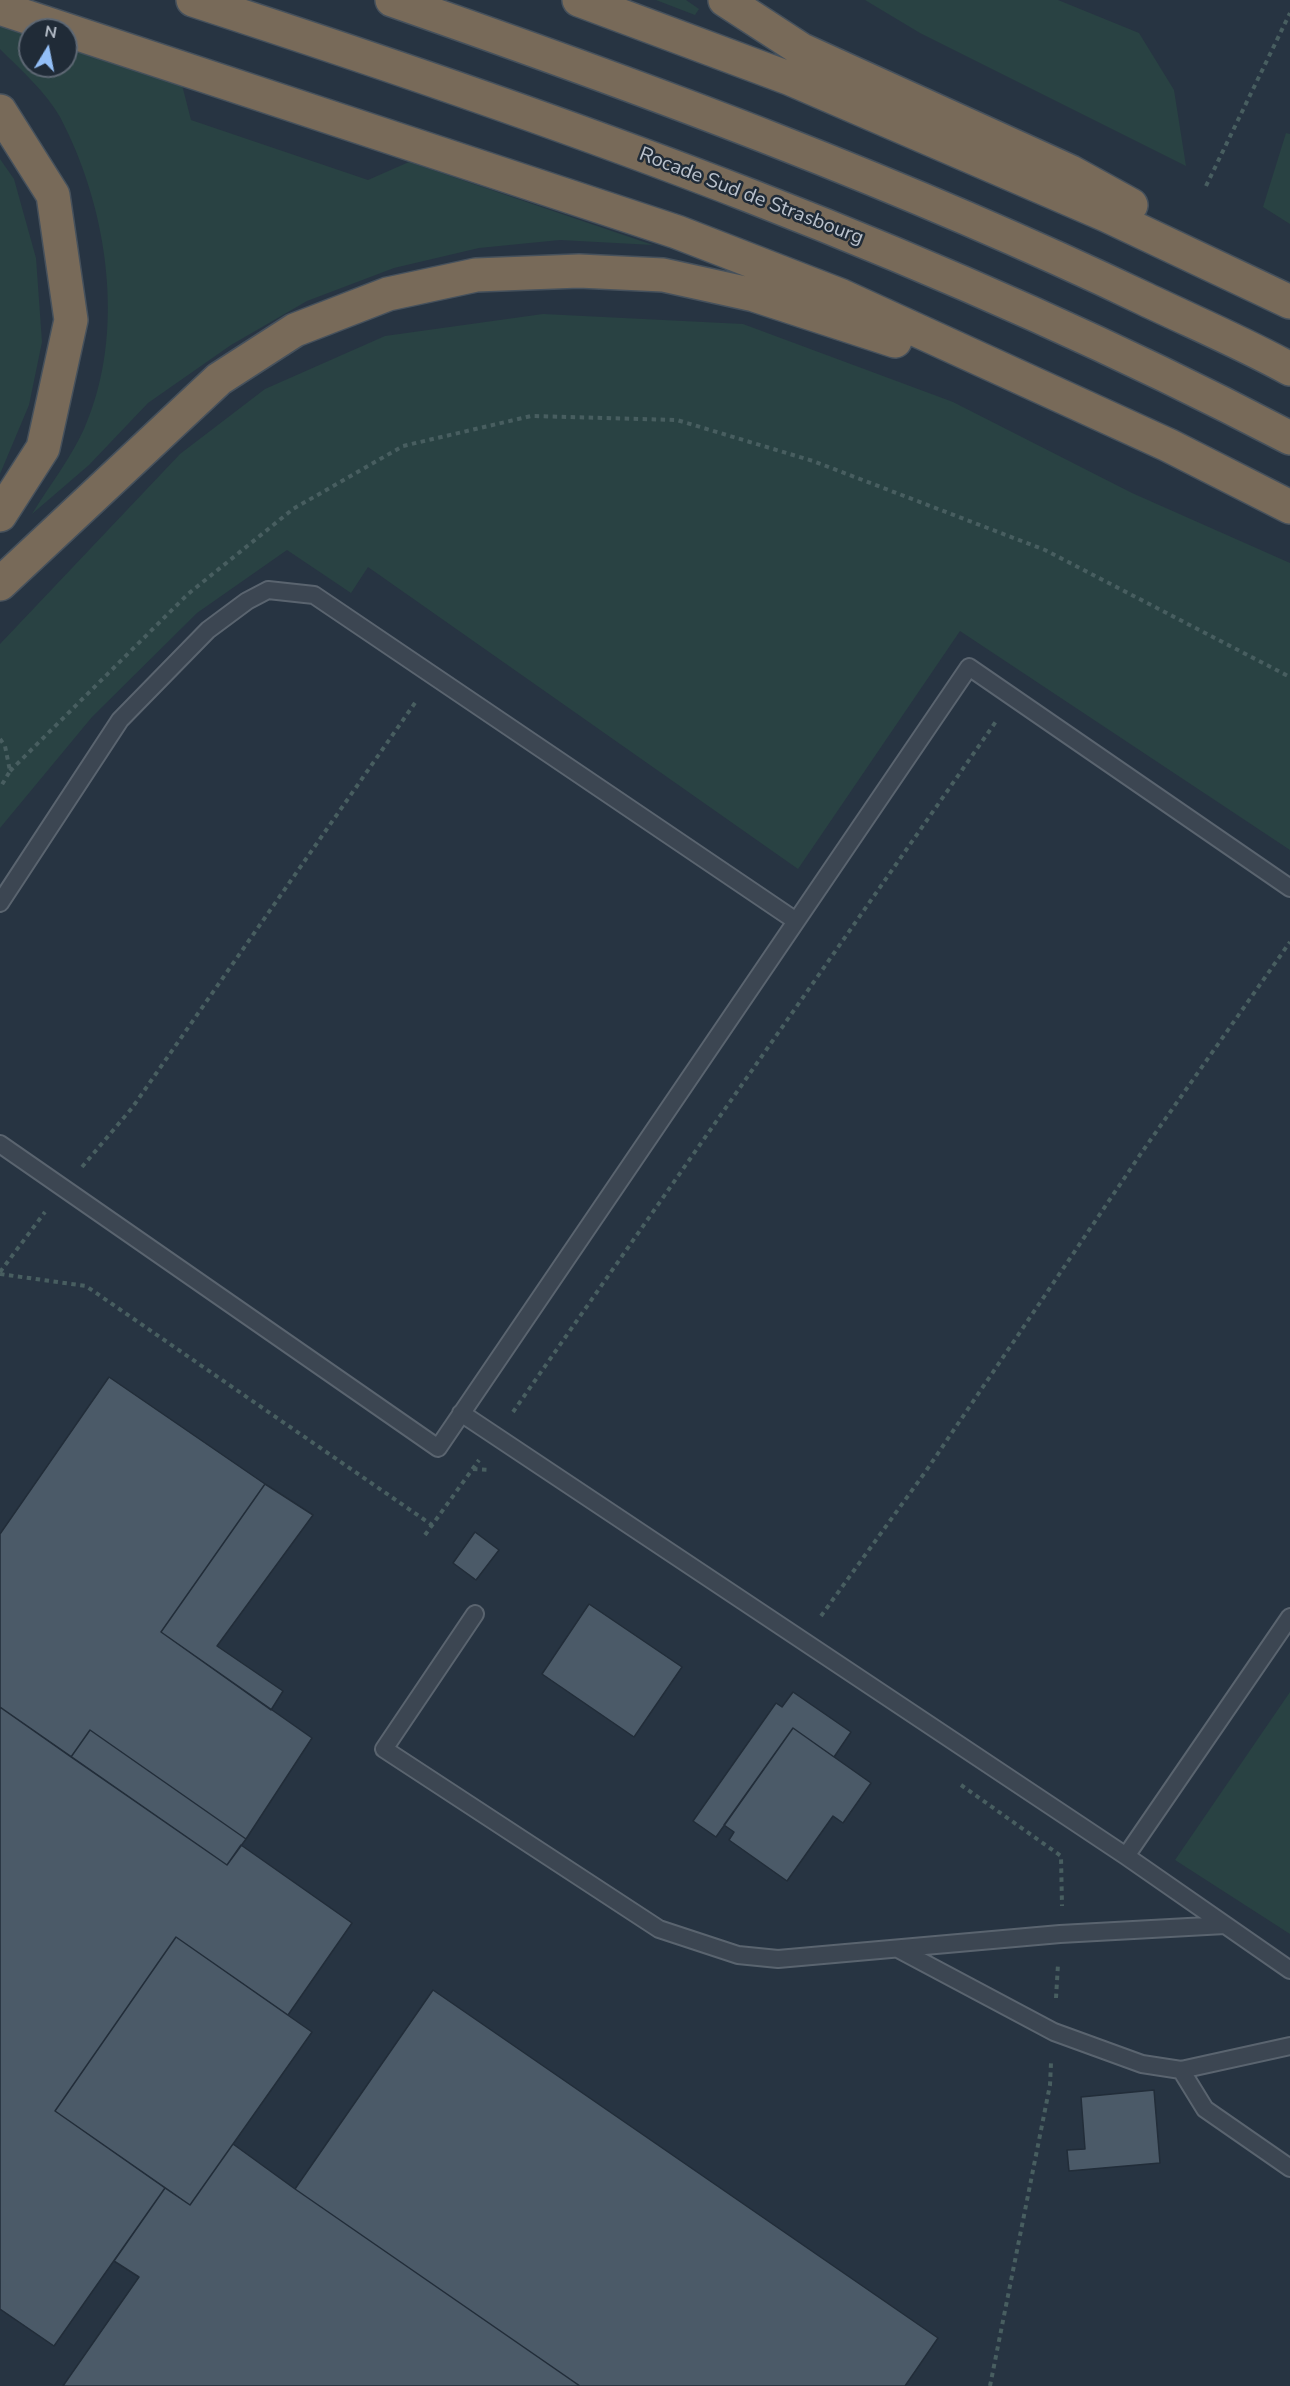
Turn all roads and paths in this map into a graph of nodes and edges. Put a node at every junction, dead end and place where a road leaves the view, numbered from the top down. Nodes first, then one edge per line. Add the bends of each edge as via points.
1 (193, 0) edge
2 (392, 0) edge
3 (579, 0) edge
4 (725, 0) edge
5 (0, 8) edge
6 (1290, 13) edge
7 (0, 111) edge
8 (1206, 186) dead end
9 (1290, 293) edge
10 (1290, 302) edge
11 (1290, 369) edge
12 (1013, 374) junction
13 (1290, 438) edge
14 (1290, 507) edge
15 (0, 514) edge
16 (0, 584) edge
17 (1290, 677) edge
18 (439, 679) junction
19 (1013, 697) junction
20 (0, 739) edge
21 (10, 771) junction
22 (0, 788) edge
23 (1290, 888) edge
24 (0, 903) edge
25 (796, 921) junction
26 (1290, 942) edge
27 (0, 1144) edge
28 (64, 1188) junction
29 (0, 1273) edge
30 (461, 1413) junction
31 (496, 1437) junction
32 (473, 1469) junction
33 (497, 1471) dead end
34 (432, 1525) junction
35 (425, 1535) dead end
36 (476, 1614) dead end
37 (1290, 1617) edge
38 (803, 1642) junction
39 (954, 1781) dead end
40 (1126, 1856) junction
41 (1225, 1925) junction
42 (1060, 1934) junction
43 (897, 1949) junction
44 (1290, 1970) edge
45 (1054, 2032) junction
46 (1290, 2046) edge
47 (1181, 2070) junction
48 (1290, 2168) edge
49 (990, 2386) edge

1 - 13 highway, Rocade Sud de Strasbourg via 564,125 792,211 1011,304
2 - 11 highway via 841,164 1061,259
3 - 10 highway via 791,79 1106,215
4 - 9 highway via 802,50 1071,172
5 - 12 highway via 677,232 842,296
6 - 8 path
7 - 15 highway via 53,195 71,320 42,448
12 - 14 highway via 1168,445
12 - 16 highway via 754,296 663,275 579,271 465,277 388,294 296,330 219,379
17 - 21 path via 1045,550 813,460 677,420 531,416 403,446 293,509 188,594
18 - 24 lane via 314,595 268,590 208,630 120,720
18 - 25 lane
18 - 28 path via 422,693 380,751 132,1108
19 - 23 lane
19 - 25 lane via 969,667
19 - 31 path
20 - 21 path
21 - 22 path
25 - 30 lane
26 - 38 path via 926,1471
27 - 28 lane
28 - 29 path
28 - 30 lane via 438,1448
29 - 34 path via 86,1286
30 - 31 lane
31 - 32 path
31 - 38 lane
32 - 33 path
32 - 34 path
34 - 35 path
36 - 43 lane via 384,1749 658,1929 738,1955 778,1959
37 - 40 lane
38 - 40 lane
39 - 42 path via 1061,1856
40 - 41 lane
41 - 42 lane
41 - 44 lane
42 - 43 lane
42 - 45 path
43 - 45 lane
45 - 47 lane via 1142,2064
45 - 49 path via 1050,2085
46 - 47 lane
47 - 48 lane via 1205,2109

